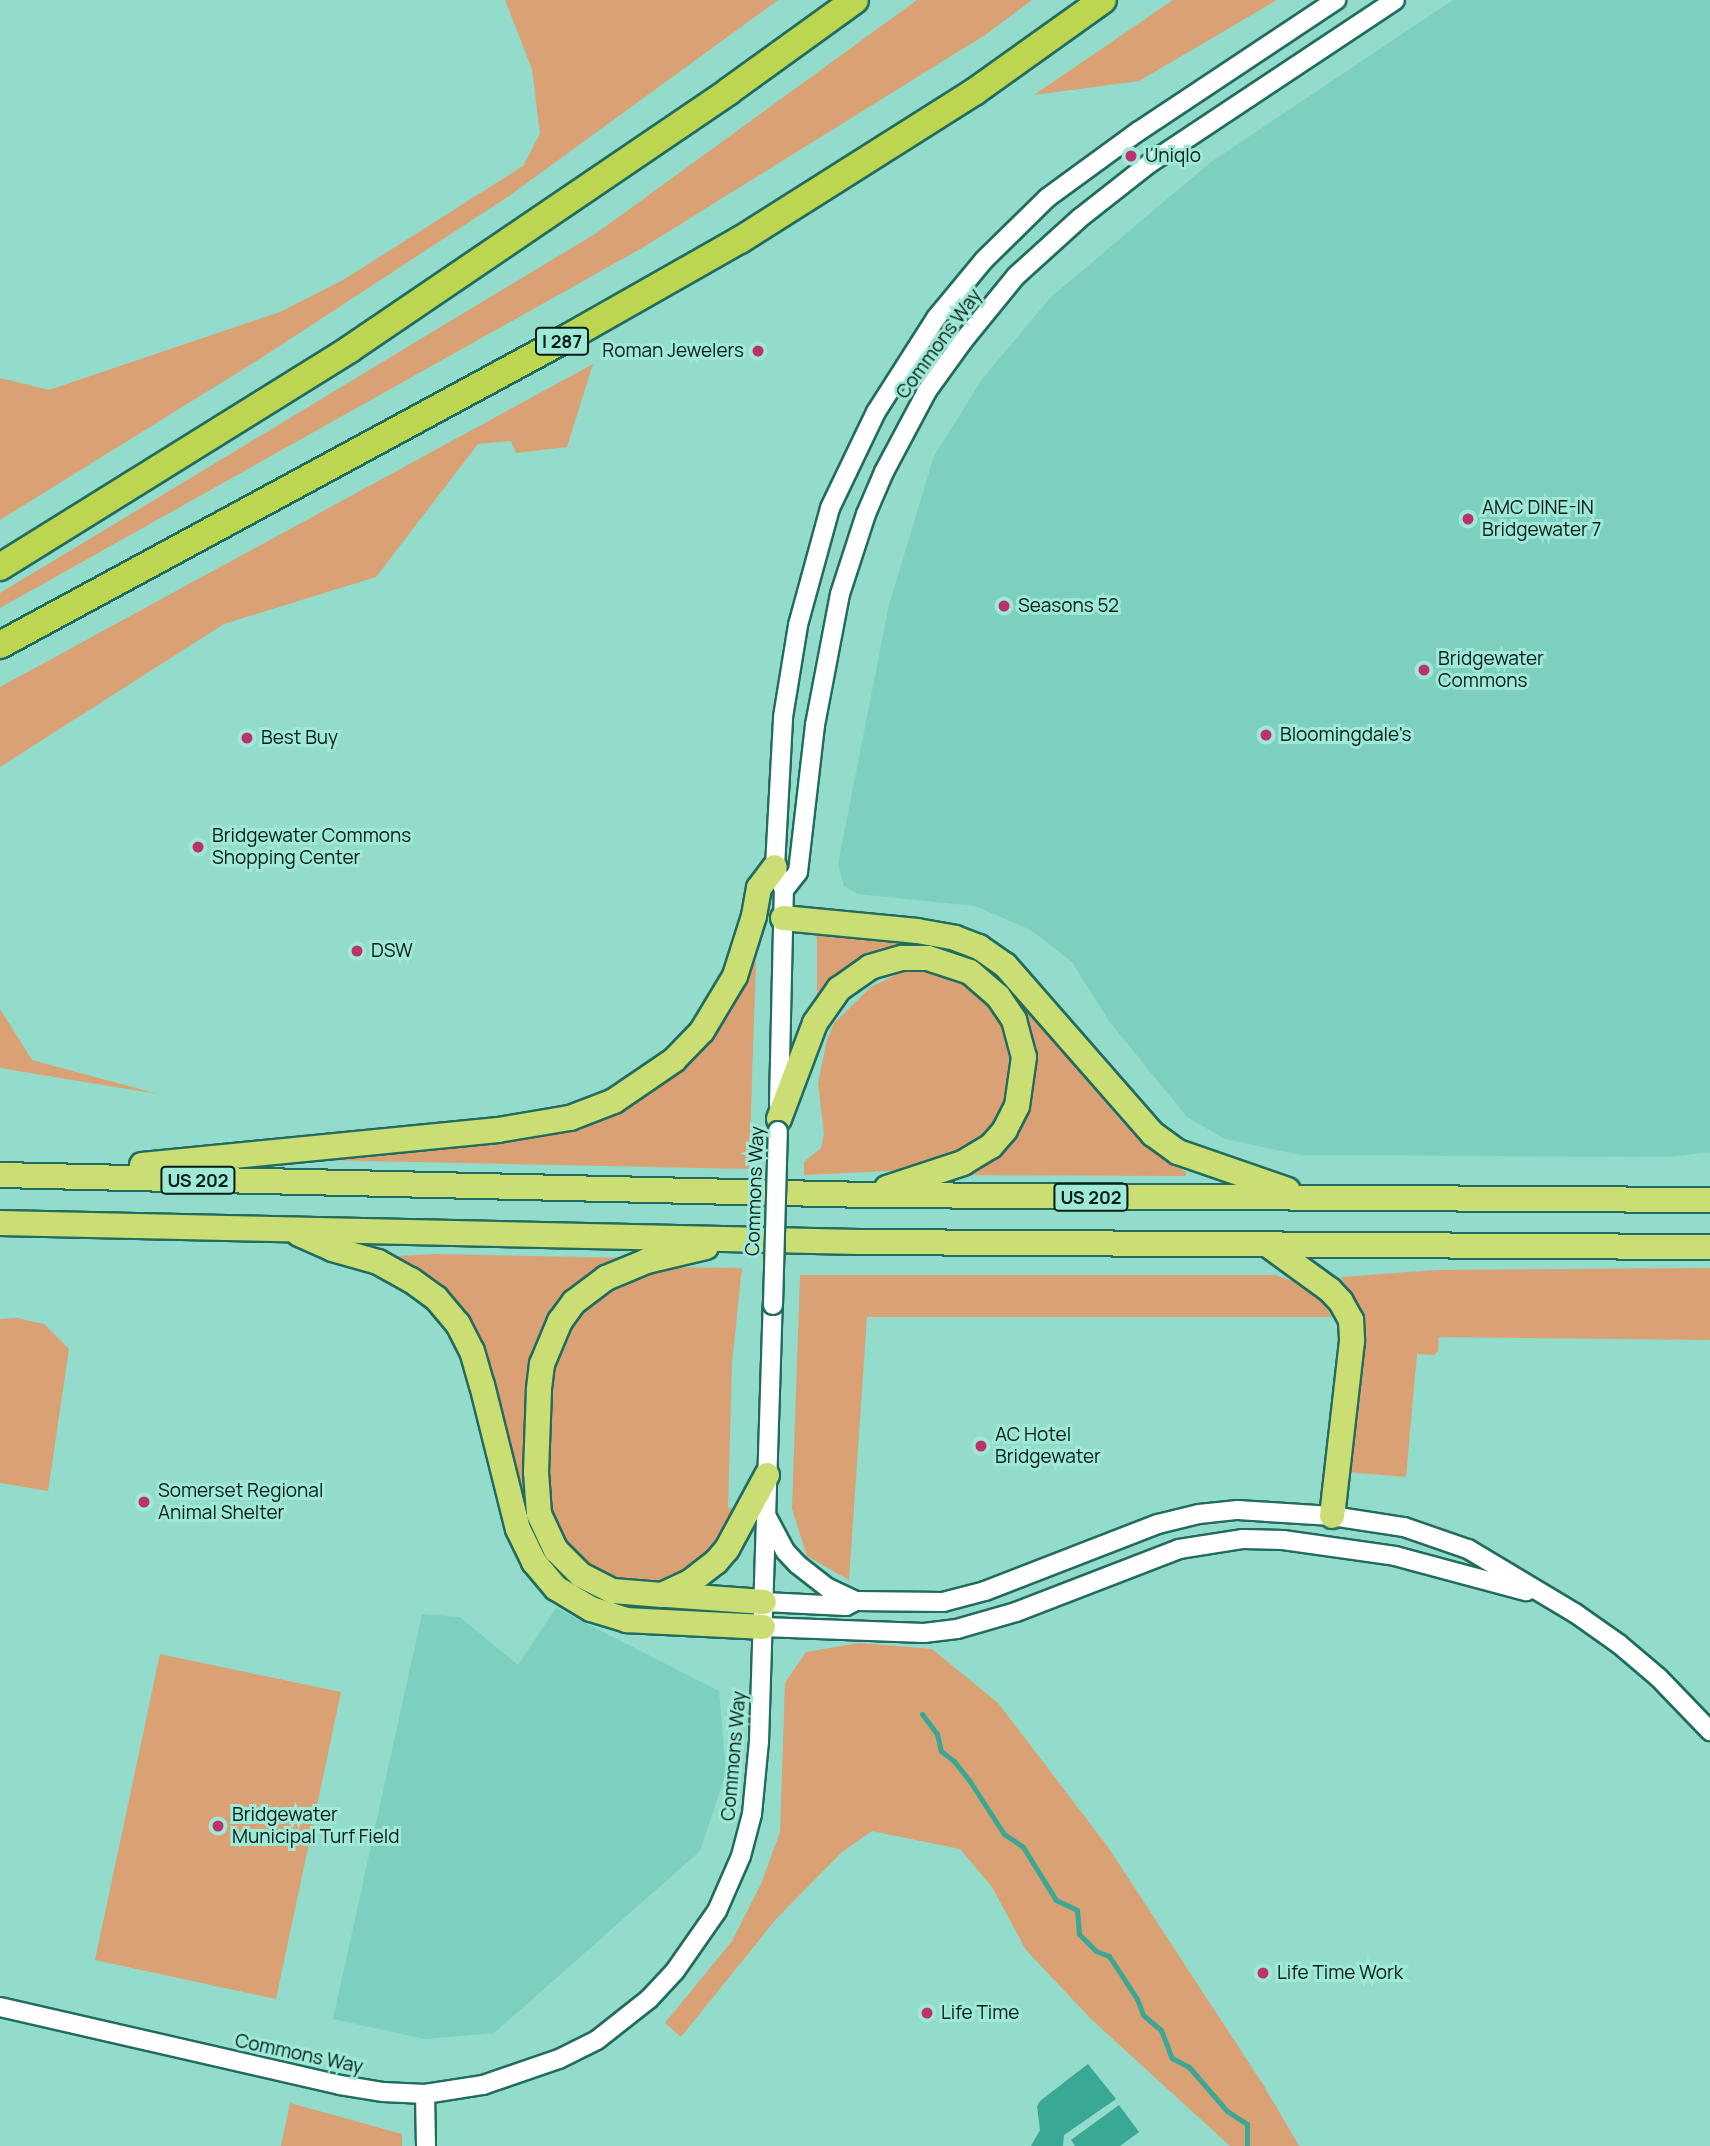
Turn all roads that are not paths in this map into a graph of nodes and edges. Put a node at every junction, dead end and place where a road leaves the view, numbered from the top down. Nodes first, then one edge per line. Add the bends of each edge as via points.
1 (855, 0) edge
2 (1103, 0) edge
3 (1336, 0) edge
4 (1395, 0) edge
5 (0, 566) edge
6 (0, 645) edge
7 (775, 867) junction
8 (785, 890) junction
9 (783, 918) junction
10 (778, 1125) junction
11 (0, 1175) edge
12 (48, 1176) junction
13 (867, 1195) junction
14 (1316, 1199) junction
15 (1710, 1200) edge
16 (0, 1223) edge
17 (289, 1229) junction
18 (742, 1239) junction
19 (1268, 1245) junction
20 (1710, 1247) edge
21 (767, 1475) junction
22 (766, 1514) junction
23 (1332, 1516) junction
24 (662, 1595) junction
25 (1546, 1597) junction
26 (856, 1601) junction
27 (764, 1602) junction
28 (763, 1627) junction
29 (1710, 1731) edge
30 (0, 2007) edge
31 (425, 2094) junction
32 (426, 2146) edge

1 - 5 highway via 361,341
2 - 6 highway, I 287 via 974,92 740,240
3 - 7 street, Commons Way via 1047,198 960,288 902,368 830,508 806,589 783,717
4 - 8 street, Commons Way via 1150,163 1080,218 1016,276 927,391 866,514 840,594 817,713 799,872
7 - 8 street, Commons Way
7 - 12 highway via 759,888 735,975 702,1031 635,1090 595,1110 498,1130
8 - 9 street, Commons Way
9 - 10 street, Commons Way
9 - 14 highway via 917,931 979,947 1005,965 1153,1134 1178,1152
10 - 13 highway via 815,1023 839,989 854,977 886,962 928,958 957,966 985,982 1014,1020 1024,1057 1017,1107 1005,1130 991,1146 963,1163
10 - 21 street, Commons Way, bridge
11 - 12 highway, US 202
12 - 13 highway, US 202
13 - 14 highway, US 202
14 - 15 highway, US 202
16 - 17 highway
17 - 18 highway
17 - 28 highway via 332,1249 379,1262 436,1298 458,1324 472,1351 521,1537 556,1588 590,1609 628,1620
18 - 19 highway
18 - 24 highway via 647,1261 606,1278 574,1302 560,1321 542,1364 536,1496 545,1533 568,1564 597,1584 632,1594
19 - 20 highway
19 - 23 highway via 1330,1290 1351,1320
21 - 22 street, Commons Way
21 - 24 highway via 716,1562 690,1582
22 - 26 street via 797,1564 828,1588
22 - 27 street, Commons Way
23 - 25 street via 1404,1527 1439,1538 1468,1549
23 - 26 street via 1238,1510 1199,1514 1158,1524 985,1591 916,1603
24 - 27 highway
25 - 28 street via 1395,1556 1243,1539 1179,1549 1016,1612 957,1629 923,1633
25 - 29 street via 1619,1644
26 - 27 street via 846,1606
27 - 28 street, Commons Way
28 - 31 street, Commons Way via 752,1814 734,1876 702,1934 649,1999 597,2040 519,2075
30 - 31 street, Commons Way via 340,2085
31 - 32 street

